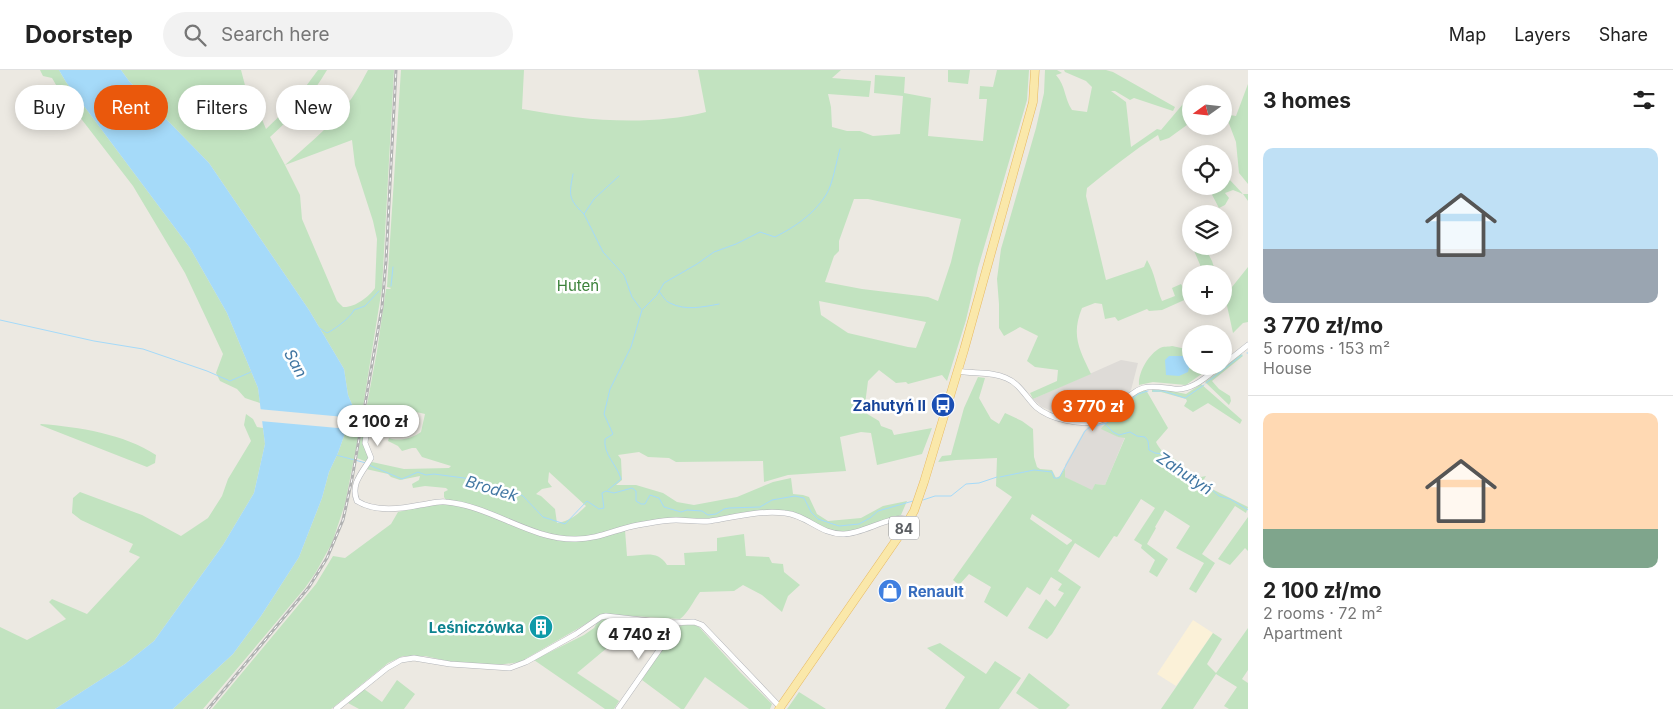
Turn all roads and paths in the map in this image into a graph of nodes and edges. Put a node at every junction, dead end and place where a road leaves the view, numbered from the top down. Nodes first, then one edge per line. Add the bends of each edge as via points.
1 (1035, 70) edge
2 (1248, 345) edge
3 (1232, 358) edge
4 (957, 371) junction
5 (1208, 375) edge
6 (367, 426) dead end
7 (909, 520) junction
8 (678, 623) junction
9 (780, 708) edge
10 (336, 709) edge
11 (618, 709) edge

1 - 4 main road, 84 via 1031,109
2 - 3 street
4 - 5 street via 1008,378 1045,413 1081,422 1100,421 1109,416 1142,388 1183,389 1194,386
4 - 7 main road, 84
6 - 7 street via 366,443 371,458 358,478 354,494 357,501 371,507 409,507 440,501 464,505 560,538 592,538 664,520 705,521 745,514 794,514 822,530 842,535 900,518
7 - 9 main road, 84
8 - 9 street via 702,625
8 - 10 street via 601,617 576,634 510,668 414,658 400,660
8 - 11 street

